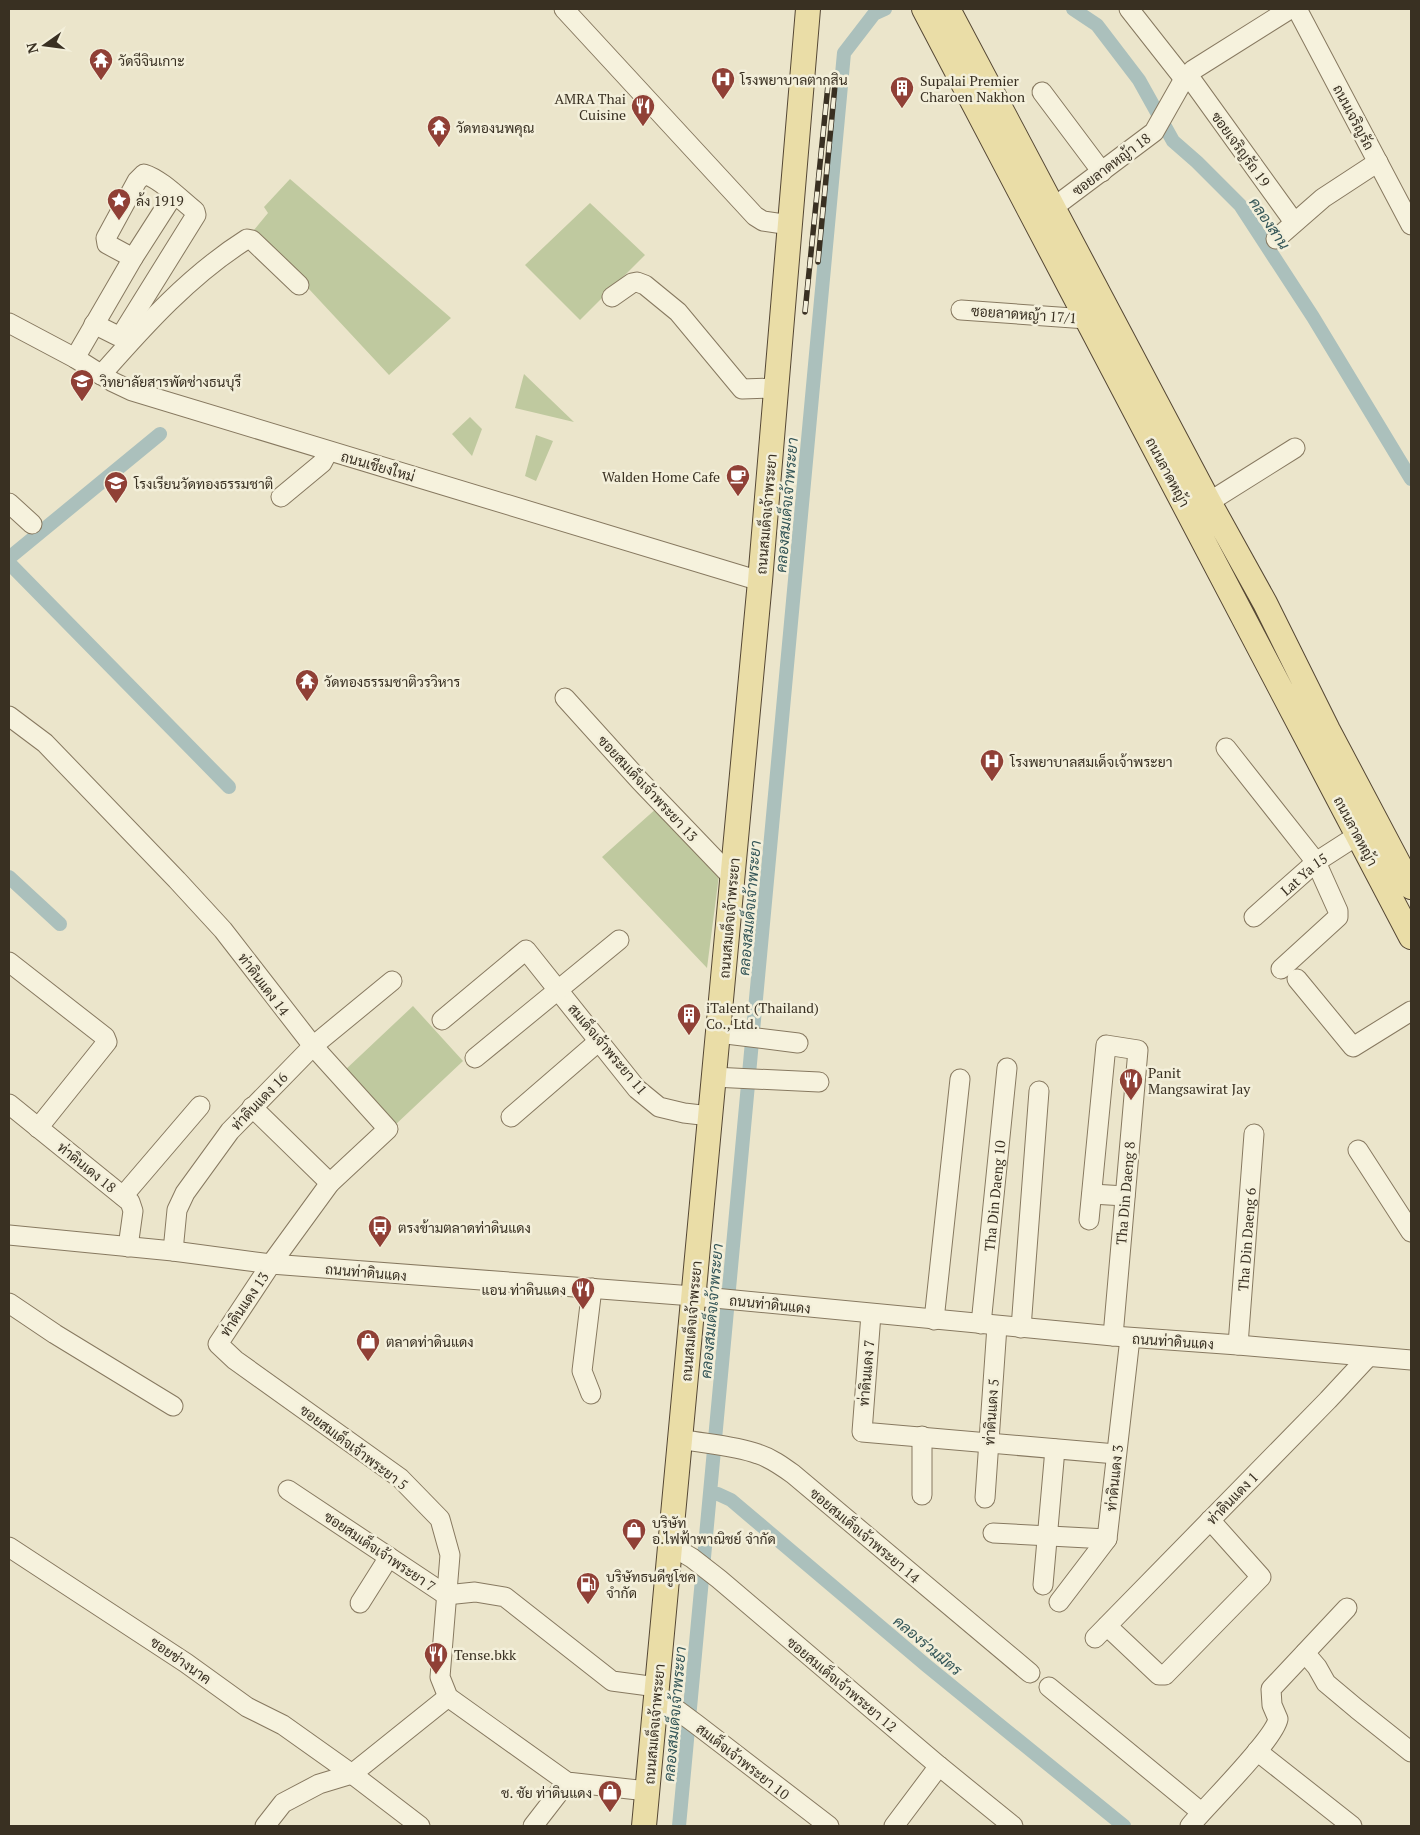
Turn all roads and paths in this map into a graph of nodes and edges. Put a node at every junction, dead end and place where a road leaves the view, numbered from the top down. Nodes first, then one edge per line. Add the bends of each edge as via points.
1 (564, 9) edge
2 (808, 9) edge
3 (924, 9) edge
4 (948, 9) edge
5 (1129, 9) edge
6 (1290, 9) edge
7 (1297, 9) edge
8 (1186, 77) junction
9 (1042, 92) dead end
10 (1378, 162) junction
11 (1102, 172) junction
12 (174, 194) junction
13 (1054, 207) junction
14 (1294, 222) junction
15 (790, 225) junction
16 (1411, 226) edge
17 (1276, 239) dead end
18 (133, 258) junction
19 (299, 285) dead end
20 (612, 297) dead end
21 (961, 310) dead end
22 (1087, 319) junction
23 (9, 324) edge
24 (94, 324) junction
25 (75, 358) junction
26 (101, 375) junction
27 (776, 388) junction
28 (1294, 448) dead end
29 (328, 452) junction
30 (1179, 468) junction
31 (281, 496) dead end
32 (1209, 502) junction
33 (9, 503) edge
34 (32, 524) dead end
35 (760, 581) junction
36 (566, 698) dead end
37 (9, 716) edge
38 (1226, 748) dead end
39 (1358, 835) junction
40 (1316, 862) junction
41 (732, 877) junction
42 (1411, 888) edge
43 (1254, 917) dead end
44 (1411, 937) edge
45 (619, 940) dead end
46 (9, 962) edge
47 (1281, 969) dead end
48 (1297, 979) dead end
49 (392, 981) dead end
50 (558, 989) junction
51 (1411, 1011) edge
52 (442, 1020) dead end
53 (718, 1034) junction
54 (599, 1041) junction
55 (798, 1043) dead end
56 (313, 1046) junction
57 (475, 1058) dead end
58 (1007, 1068) dead end
59 (714, 1077) junction
60 (960, 1079) dead end
61 (819, 1082) dead end
62 (1039, 1091) dead end
63 (9, 1104) edge
64 (200, 1106) dead end
65 (252, 1107) junction
66 (710, 1116) junction
67 (511, 1117) dead end
68 (1099, 1117) junction
69 (1132, 1122) junction
70 (38, 1128) junction
71 (1254, 1134) dead end
72 (1358, 1150) dead end
73 (330, 1184) junction
74 (1092, 1194) junction
75 (123, 1196) junction
76 (1125, 1196) junction
77 (1090, 1220) dead end
78 (1411, 1232) edge
79 (9, 1235) edge
80 (128, 1247) junction
81 (173, 1251) junction
82 (271, 1264) junction
83 (592, 1288) junction
84 (703, 1297) junction
85 (9, 1303) edge
86 (871, 1314) junction
87 (934, 1320) junction
88 (989, 1325) junction
89 (1021, 1328) junction
90 (1121, 1337) junction
91 (218, 1344) joint
92 (1238, 1345) junction
93 (1368, 1357) junction
94 (1411, 1360) edge
95 (591, 1394) dead end
96 (173, 1406) dead end
97 (922, 1436) junction
98 (688, 1440) junction
99 (988, 1442) junction
100 (1055, 1449) junction
101 (1116, 1454) junction
102 (288, 1490) dead end
103 (922, 1495) dead end
104 (985, 1498) dead end
105 (1210, 1520) junction
106 (993, 1533) dead end
107 (1046, 1536) junction
108 (1107, 1539) junction
109 (670, 1545) junction
110 (9, 1547) edge
111 (389, 1557) junction
112 (1043, 1585) dead end
113 (446, 1595) junction
114 (1060, 1602) dead end
115 (360, 1603) dead end
116 (1347, 1608) dead end
117 (1305, 1654) junction
118 (1030, 1673) dead end
119 (1049, 1688) dead end
120 (448, 1697) junction
121 (662, 1697) junction
122 (1257, 1751) junction
123 (1411, 1752) edge
124 (939, 1766) junction
125 (352, 1774) junction
126 (567, 1782) junction
127 (647, 1791) junction
128 (1201, 1812) junction
129 (265, 1826) edge
130 (420, 1826) edge
131 (534, 1826) edge
132 (644, 1826) edge
133 (829, 1826) edge
134 (894, 1826) edge
135 (1013, 1826) edge
136 (1190, 1826) edge
137 (1352, 1826) edge

1 - 15 street via 755,216 762,221
2 - 15 main road, ถนนสมเด็จเจ้าพระยา
3 - 22 main road, ถนนลาดหญ้า
4 - 13 main road, ถนนลาดหญ้า
5 - 8 street, ซอยเจริญรัถ 19
6 - 8 street
7 - 10 street, ถนนเจริญรัถ
8 - 11 street, ซอยลาดหญ้า 18 via 1154,132
8 - 14 street, ซอยเจริญรัถ 19
9 - 11 street
10 - 14 street via 1323,198
10 - 16 street, ถนนเจริญรัถ
11 - 13 street, ซอยลาดหญ้า 18
12 - 18 street
12 - 18 street via 149,175 144,174 137,181 106,238 107,244
12 - 24 street via 195,211 194,220 122,334 118,336
13 - 30 main road, ถนนลาดหญ้า
14 - 17 street
15 - 27 main road, ถนนสมเด็จเจ้าพระยา
18 - 24 street
19 - 26 street via 252,240 247,239 162,308
20 - 27 street via 632,283 645,285 678,312 742,389
21 - 22 street, ซอยลาดหญ้า 17/1
22 - 30 main road, ถนนลาดหญ้า
23 - 25 street, ถนนเชียงใหม่
24 - 25 street
25 - 26 street, ถนนเชียงใหม่
26 - 29 street, ถนนเชียงใหม่ via 132,391
27 - 35 main road, ถนนสมเด็จเจ้าพระยา
28 - 32 street
29 - 31 street via 322,463
29 - 35 street, ถนนเชียงใหม่
30 - 32 main road, ถนนลาดหญ้า
30 - 39 main road, ถนนลาดหญ้า
32 - 42 main road, ถนนลาดหญ้า via 1265,603
33 - 34 street
35 - 41 main road, ถนนสมเด็จเจ้าพระยา
36 - 41 street, ซอยสมเด็จเจ้าพระยา 13
37 - 56 street, ท่าดินแดง 14 via 44,743 177,880 223,930
38 - 40 street
39 - 40 street, Lat Ya 15
39 - 44 main road, ถนนลาดหญ้า
40 - 43 street, Lat Ya 15
40 - 47 street via 1338,911 1338,918
41 - 53 main road, ถนนสมเด็จเจ้าพระยา
45 - 50 street
46 - 70 street via 105,1037 107,1042
48 - 51 street via 1353,1047
49 - 56 street, ท่าดินแดง 16
50 - 52 street, สมเด็จเจ้าพระยา 11 via 526,950
50 - 54 street, สมเด็จเจ้าพระยา 11
50 - 57 street
53 - 55 street
53 - 59 main road, ถนนสมเด็จเจ้าพระยา
54 - 66 street, สมเด็จเจ้าพระยา 11 via 637,1089 659,1107
54 - 67 street
56 - 65 street, ท่าดินแดง 16
56 - 73 street, ท่าดินแดง 14 via 388,1129
58 - 88 street, Tha Din Daeng 10
59 - 61 street
59 - 66 main road, ถนนสมเด็จเจ้าพระยา
60 - 87 street
62 - 89 street
63 - 70 street, ท่าดินเดง 18
64 - 75 street
65 - 73 street
65 - 81 street, ท่าดินแดง 16 via 185,1192 177,1210
66 - 84 main road, ถนนสมเด็จเจ้าพระยา
68 - 69 street
68 - 69 street, Tha Din Daeng 8 via 1106,1045 1138,1050
68 - 74 street
69 - 76 street, Tha Din Daeng 8
70 - 75 street, ท่าดินเดง 18
71 - 92 street, Tha Din Daeng 6
72 - 78 street
73 - 82 street, ท่าดินแดง 14
74 - 76 street
74 - 77 street
75 - 80 street, ท่าดินเดง 18 via 133,1211
76 - 90 street, Tha Din Daeng 8
79 - 80 street, ถนนท่าดินแดง
80 - 81 street, ถนนท่าดินแดง
81 - 82 street, ถนนท่าดินแดง
82 - 83 street, ถนนท่าดินแดง
82 - 91 street, ท่าดินแดง 13
83 - 84 street, ถนนท่าดินแดง
83 - 95 street via 582,1372
84 - 86 street, ถนนท่าดินแดง
84 - 98 main road, ถนนสมเด็จเจ้าพระยา
85 - 96 street
86 - 87 street, ถนนท่าดินแดง
86 - 97 street, ท่าดินแดง 7 via 862,1432
87 - 88 street, ถนนท่าดินแดง
88 - 89 street, ถนนท่าดินแดง
88 - 99 street, ท่าดินแดง 5
89 - 90 street, ถนนท่าดินแดง
90 - 92 street, ถนนท่าดินแดง
90 - 101 street, ท่าดินแดง 3
91 - 113 street, ซอยสมเด็จเจ้าพระยา 5 via 234,1360 400,1478 440,1519 450,1555
92 - 93 street, ถนนท่าดินแดง
93 - 94 street, ถนนท่าดินแดง
93 - 105 street, ท่าดินแดง 1
97 - 99 street
97 - 103 street
98 - 109 main road, ถนนสมเด็จเจ้าพระยา
98 - 118 street, ซอยสมเด็จเจ้าพระยา 14 via 758,1454 776,1462
99 - 100 street
99 - 104 street, ท่าดินแดง 5
100 - 101 street
100 - 107 street
101 - 108 street, ท่าดินแดง 3
102 - 111 street, ซอยสมเด็จเจ้าพระยา 7
105 - 105 street, ท่าดินแดง 1 via 1101,1632 1159,1675 1165,1675 1261,1577
106 - 107 street
107 - 108 street
107 - 112 street
108 - 114 street
109 - 121 main road, ถนนสมเด็จเจ้าพระยา
109 - 124 street, ซอยสมเด็จเจ้าพระยา 12 via 692,1558
110 - 125 street, ซอยช่างนาค
111 - 113 street, ซอยสมเด็จเจ้าพระยา 7
111 - 115 street
113 - 120 street, ซอยสมเด็จเจ้าพระยา 5 via 440,1678
113 - 121 street, ซอยสมเด็จเจ้าพระยา 7 via 475,1592 505,1597 612,1681
116 - 117 street
117 - 122 street via 1271,1689 1272,1705 1278,1719
117 - 123 street via 1326,1683
119 - 128 street
120 - 125 street
120 - 126 street
121 - 127 main road, ถนนสมเด็จเจ้าพระยา
121 - 133 street, สมเด็จเจ้าพระยา 10
122 - 128 street
122 - 137 street
124 - 134 street
124 - 135 street, ซอยสมเด็จเจ้าพระยา 12
125 - 129 street via 319,1784 283,1803
125 - 130 street, ซอยช่างนาค
126 - 127 street
126 - 131 street
127 - 132 main road, ถนนสมเด็จเจ้าพระยา
128 - 136 street

